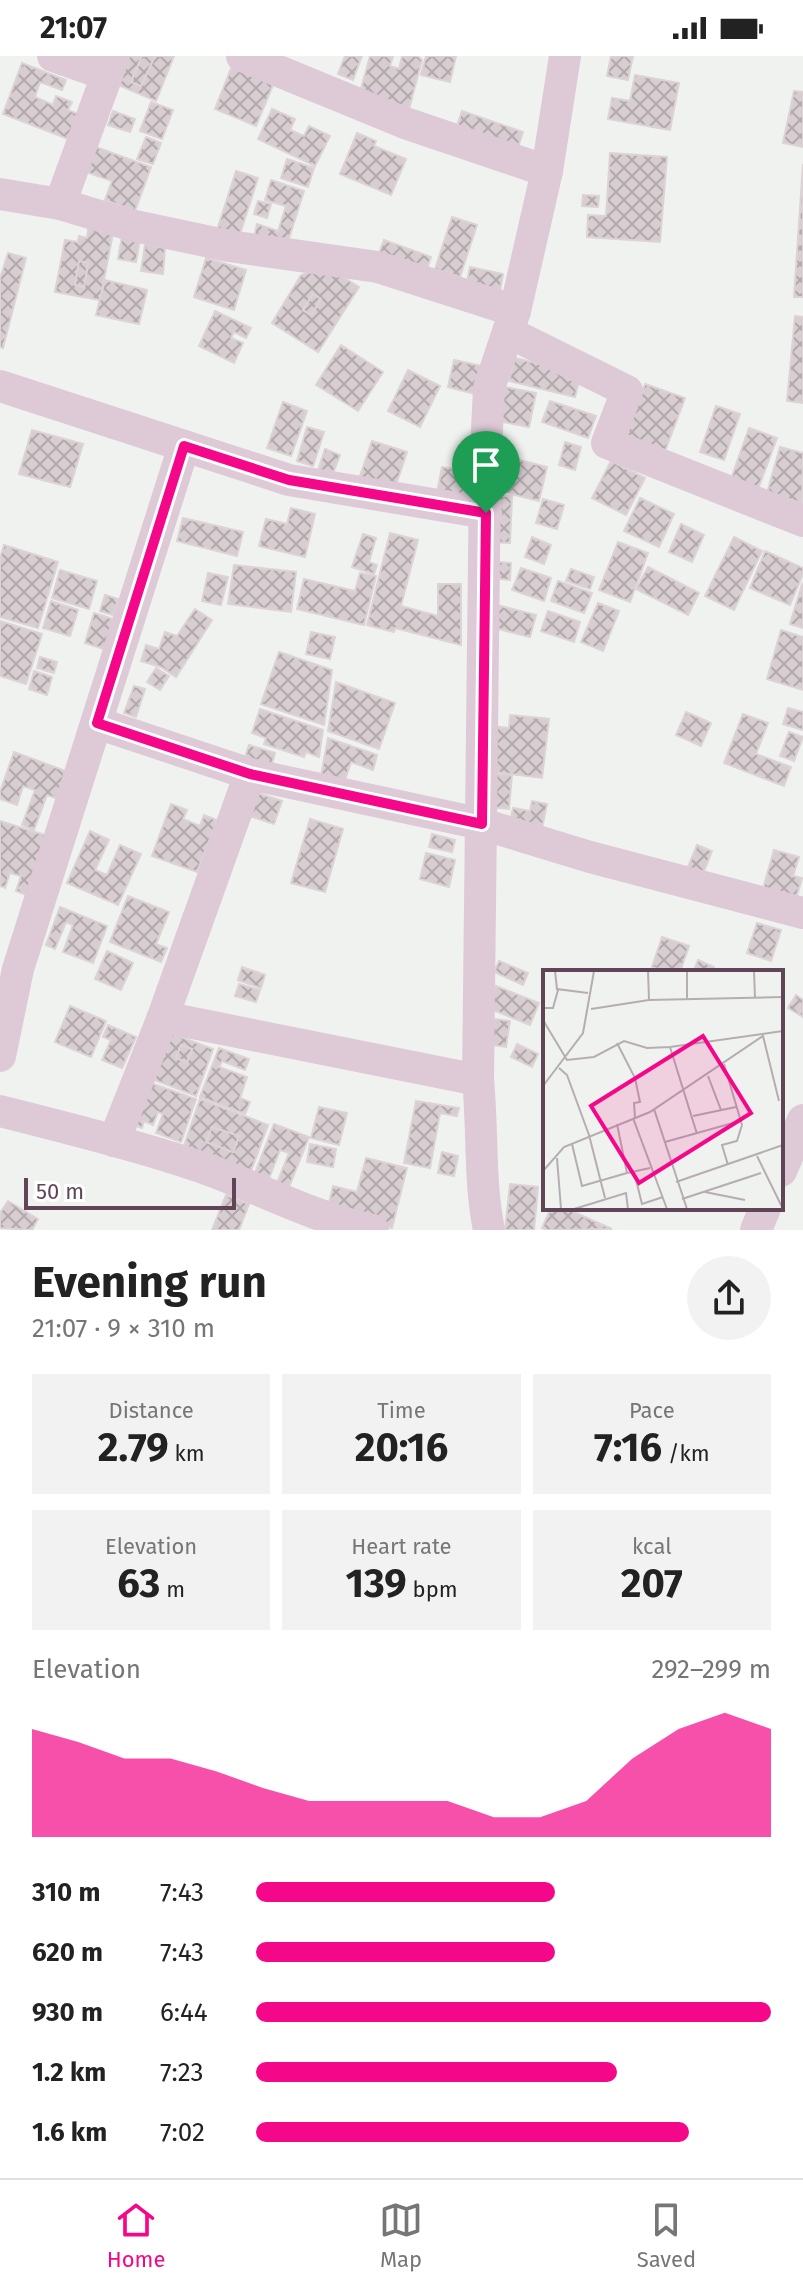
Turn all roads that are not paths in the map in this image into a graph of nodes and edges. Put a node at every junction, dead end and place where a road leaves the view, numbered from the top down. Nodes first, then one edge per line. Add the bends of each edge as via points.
1 (53, 56) edge
2 (242, 56) edge
3 (565, 56) edge
4 (110, 66) edge
5 (547, 171) junction
6 (0, 194) edge
7 (60, 204) junction
8 (511, 322) junction
9 (0, 386) edge
10 (184, 446) junction
11 (486, 513) junction
12 (803, 521) edge
13 (97, 723) junction
14 (250, 774) junction
15 (482, 824) junction
16 (803, 913) edge
17 (163, 1017) junction
18 (0, 1056) edge
19 (478, 1080) junction
20 (0, 1111) edge
21 (803, 1120) edge
22 (114, 1141) junction
23 (783, 1166) edge
24 (764, 1210) edge
25 (373, 1230) edge
26 (489, 1230) edge
27 (756, 1230) edge

1 - 4 street
2 - 5 street via 405,123
3 - 5 street
4 - 7 street
5 - 8 street
6 - 7 street
7 - 8 street via 229,246 378,267
8 - 11 street via 489,388
8 - 12 street via 627,391 607,443
9 - 10 street
10 - 11 street via 289,480
10 - 13 street
11 - 15 street
13 - 14 street
13 - 18 street via 18,969
14 - 15 street
14 - 17 street
15 - 16 street
15 - 19 street
17 - 19 street
17 - 22 street
19 - 26 street via 482,1197
20 - 22 street
21 - 23 street
22 - 25 street
24 - 27 street

